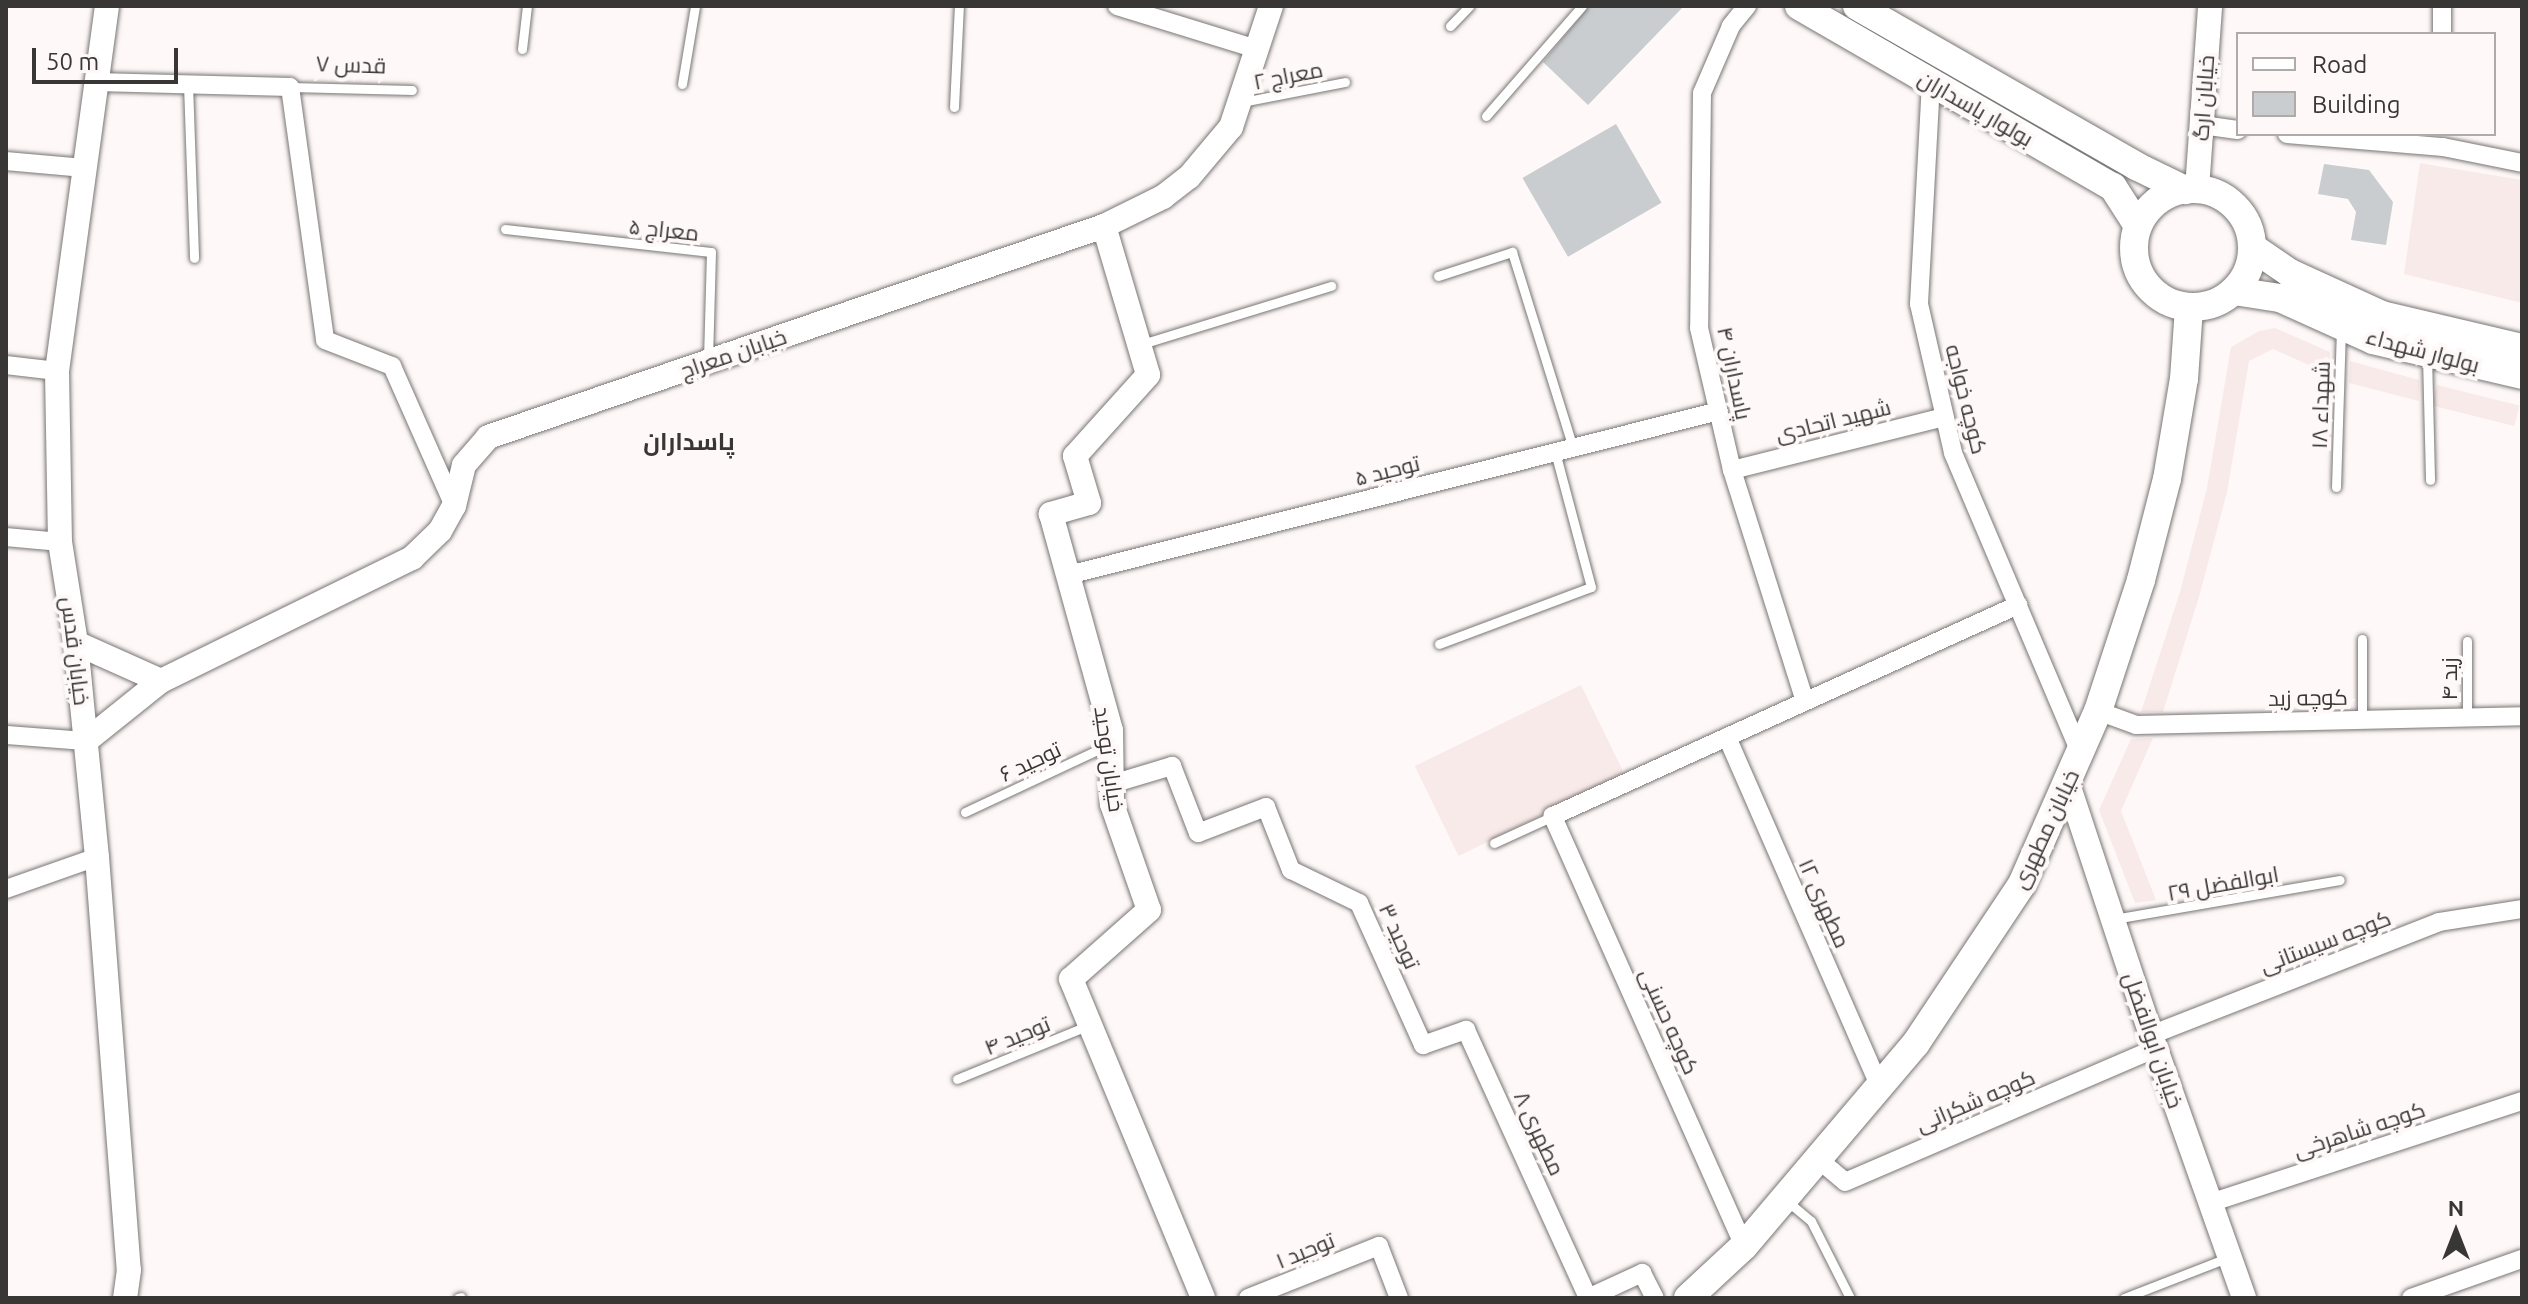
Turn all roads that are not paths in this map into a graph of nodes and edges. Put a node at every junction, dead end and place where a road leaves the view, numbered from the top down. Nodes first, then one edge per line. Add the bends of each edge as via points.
1 (107, 6) edge
2 (527, 6) edge
3 (695, 6) edge
4 (959, 6) edge
5 (1117, 6) edge
6 (1271, 6) edge
7 (1469, 6) edge
8 (1582, 6) edge
9 (1747, 6) edge
10 (1799, 6) edge
11 (1857, 6) edge
12 (2210, 6) edge
13 (2442, 6) edge
14 (1450, 26) dead end
15 (2442, 32) edge
16 (522, 49) dead end
17 (1257, 49) junction
18 (96, 82) junction
19 (1345, 82) dead end
20 (1931, 82) junction
21 (188, 84) junction
22 (682, 84) dead end
23 (290, 87) junction
24 (412, 90) dead end
25 (1239, 103) junction
26 (954, 107) dead end
27 (1486, 116) dead end
28 (2202, 125) junction
29 (2236, 130) edge
30 (2339, 136) edge
31 (2443, 140) edge
32 (6, 161) edge
33 (2522, 163) edge
34 (84, 168) junction
35 (2191, 190) junction
36 (1104, 226) junction
37 (2138, 226) junction
38 (505, 229) dead end
39 (2252, 247) junction
40 (194, 258) dead end
41 (1438, 276) dead end
42 (1331, 286) dead end
43 (2234, 291) junction
44 (2189, 307) junction
45 (2341, 325) junction
46 (1139, 345) junction
47 (2522, 348) edge
48 (2427, 353) junction
49 (708, 361) junction
50 (6, 365) edge
51 (57, 371) junction
52 (2522, 375) edge
53 (1719, 411) junction
54 (1945, 417) junction
55 (1564, 450) junction
56 (1732, 470) junction
57 (2430, 480) dead end
58 (2336, 487) dead end
59 (454, 506) junction
60 (6, 537) edge
61 (60, 542) junction
62 (1068, 575) junction
63 (2018, 605) junction
64 (2362, 639) dead end
65 (2467, 641) dead end
66 (76, 643) junction
67 (1439, 644) dead end
68 (161, 681) junction
69 (1805, 701) junction
70 (2098, 711) junction
71 (2522, 716) edge
72 (2467, 717) junction
73 (2362, 720) junction
74 (6, 735) edge
75 (1727, 737) junction
76 (86, 741) junction
77 (1111, 743) junction
78 (2080, 752) junction
79 (2067, 781) junction
80 (1112, 784) junction
81 (965, 812) dead end
82 (1553, 816) junction
83 (1494, 843) dead end
84 (97, 857) junction
85 (2340, 880) dead end
86 (6, 889) edge
87 (2522, 909) edge
88 (2113, 919) junction
89 (1090, 1025) junction
90 (2153, 1042) junction
91 (1423, 1045) joint
92 (957, 1079) dead end
93 (1880, 1087) junction
94 (2522, 1101) edge
95 (1818, 1159) junction
96 (1785, 1199) junction
97 (2210, 1203) junction
98 (1744, 1246) junction
99 (2229, 1257) junction
100 (2522, 1259) edge
101 (1694, 1296) edge
102 (125, 1298) edge
103 (1203, 1298) edge
104 (1248, 1298) edge
105 (1399, 1298) edge
106 (1588, 1298) edge
107 (1655, 1298) edge
108 (1850, 1298) edge
109 (2124, 1298) edge
110 (2244, 1298) edge
111 (2411, 1298) edge

1 - 18 street, خیابان قدس
2 - 16 lane
3 - 22 lane
4 - 26 lane
5 - 17 street
6 - 17 street, خیابان معراج
7 - 14 lane
8 - 27 lane
9 - 53 street, پاسداران ۴ via 1731,26 1702,93 1699,328
10 - 20 main road, بولوار پاسداران
11 - 35 main road, بولوار پاسداران via 2136,166
12 - 28 street, خیابان ارگ
13 - 15 street
17 - 25 street, خیابان معراج
18 - 21 street, قدس ۷
18 - 34 street, خیابان قدس
19 - 25 lane, معراج ۲
20 - 37 main road, بولوار پاسداران via 2113,187
20 - 54 street, کوچه خواجه via 1919,304
21 - 23 street, قدس ۷
21 - 40 lane
23 - 24 lane, قدس ۷
23 - 59 street via 325,340 392,366
25 - 36 street, خیابان معراج via 1231,127 1189,177 1144,208
28 - 29 street
28 - 35 street, خیابان ارگ
30 - 31 street
31 - 33 street
32 - 34 street
34 - 51 street, خیابان قدس
35 - 37 main road via 2161,198
35 - 39 main road via 2221,196 2240,212
36 - 46 street, خیابان توحید
36 - 49 street, خیابان معراج
37 - 44 main road via 2133,250 2139,274 2154,294
38 - 49 lane, معراج ۵ via 711,252
39 - 43 main road via 2248,271
39 - 47 main road, بولوار شهداء via 2290,273 2382,315
41 - 55 lane via 1512,252
42 - 46 lane
43 - 44 main road via 2213,304
43 - 45 main road, بولوار شهداء via 2280,298
44 - 70 main road, خیابان مطهری via 2184,379 2167,479
45 - 48 main road, بولوار شهداء via 2373,340
45 - 58 lane, شهداء ۱۸
46 - 62 street, خیابان توحید via 1148,375 1075,456 1089,503 1051,514
48 - 52 main road, بولوار شهداء
48 - 57 lane
49 - 59 street, خیابان معراج via 488,437 464,465
50 - 51 street
51 - 61 street, خیابان قدس
53 - 55 street, توحید ۵
53 - 56 street, پاسداران ۴
54 - 56 street, شهید اتحادی
54 - 63 street, کوچه خواجه via 1953,453
55 - 62 street, توحید ۵
55 - 67 lane via 1591,587
56 - 69 street, پاسداران ۴
59 - 68 street, خیابان معراج via 440,531 412,558
60 - 61 street
61 - 66 street, خیابان قدس
62 - 77 street, خیابان توحید
63 - 69 street
63 - 78 street, کوچه خواجه
64 - 73 lane
65 - 72 lane, زید ۴
66 - 68 street
66 - 76 street, خیابان قدس
68 - 76 street, خیابان معراج
69 - 75 street
70 - 73 street, کوچه زید via 2136,725
70 - 78 main road, خیابان مطهری
71 - 72 street, کوچه زید
72 - 73 street, کوچه زید
74 - 76 street
75 - 82 street
75 - 93 street, مطهری ۱۲
76 - 84 street, خیابان قدس
77 - 80 street, خیابان توحید
77 - 81 lane, توحید ۶
78 - 79 main road, خیابان مطهری
79 - 88 street, خیابان ابوالفضل
79 - 93 main road, خیابان مطهری via 2022,884 1916,1043
80 - 89 street, خیابان توحید via 1112,804 1149,910 1071,979
80 - 91 street, توحید ۳ via 1172,766 1198,833 1266,807 1291,870 1359,903
82 - 83 lane
82 - 98 street, کوچه حسنی
84 - 86 street
84 - 102 street, خیابان قدس via 129,1270
85 - 88 lane, ابوالفضل ۲۹
87 - 90 street, کوچه سیستانی via 2439,922
88 - 90 street, خیابان ابوالفضل
89 - 92 lane, توحید ۴
89 - 103 street, خیابان توحید
90 - 95 street, کوچه شکرانی via 1845,1182
90 - 97 street, خیابان ابوالفضل
91 - 106 street, مطهری ۸ via 1466,1030
93 - 95 main road, خیابان مطهری
94 - 97 street, کوچه شاهرخی
95 - 96 main road, خیابان مطهری
96 - 98 main road, خیابان مطهری
96 - 108 lane via 1811,1221
97 - 99 street, خیابان ابوالفضل
98 - 101 main road, خیابان مطهری
99 - 109 lane
99 - 110 street, خیابان ابوالفضل
100 - 111 street
104 - 105 street, توحید ۱ via 1379,1246
106 - 107 street via 1642,1273

